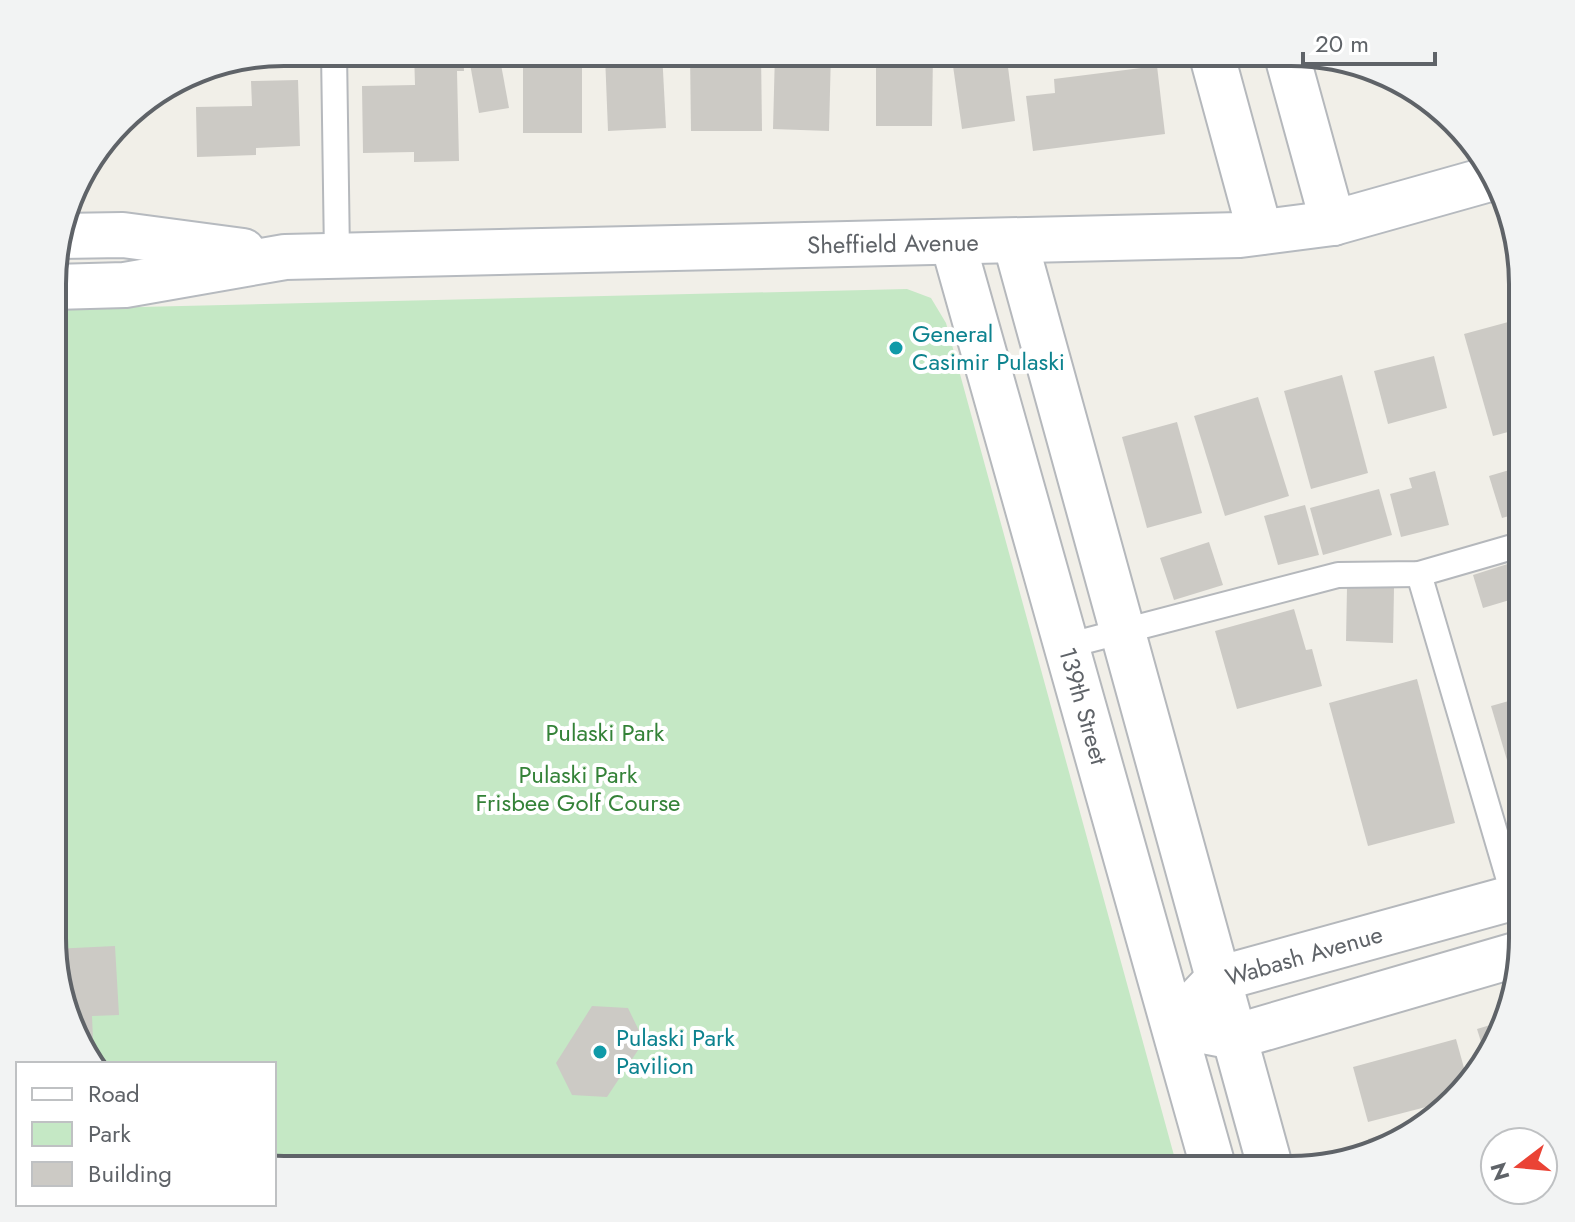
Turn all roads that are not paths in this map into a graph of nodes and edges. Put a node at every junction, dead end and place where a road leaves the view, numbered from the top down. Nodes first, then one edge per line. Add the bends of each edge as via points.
1 (334, 66) edge
2 (1215, 66) edge
3 (1290, 66) edge
4 (1483, 181) edge
5 (1333, 223) junction
6 (1260, 232) junction
7 (72, 236) edge
8 (1015, 241) junction
9 (953, 243) junction
10 (337, 255) junction
11 (285, 257) junction
12 (66, 287) edge
13 (1509, 548) edge
14 (1419, 574) junction
15 (1123, 630) junction
16 (1066, 646) junction
17 (1509, 869) edge
18 (1509, 908) edge
19 (1508, 957) edge
20 (1218, 979) junction
21 (1174, 1027) junction
22 (1234, 1037) junction
23 (1210, 1156) edge
24 (1267, 1156) edge

1 - 10 lane
2 - 6 street
3 - 5 street
4 - 5 street, Sheffield Avenue
5 - 6 street, Sheffield Avenue
6 - 8 street, Sheffield Avenue
7 - 11 street, Sheffield Avenue via 123,235
8 - 9 street, Sheffield Avenue
8 - 15 street
9 - 10 street, Sheffield Avenue
9 - 16 street, 139th Street
10 - 11 street, Sheffield Avenue
11 - 12 street, Sheffield Avenue via 125,285
13 - 14 lane
14 - 15 lane via 1338,575
14 - 17 lane
15 - 16 lane
15 - 20 street
16 - 21 street, 139th Street
18 - 20 street, Wabash Avenue
19 - 22 street
20 - 21 street, Wabash Avenue
20 - 22 street
21 - 22 street
21 - 23 street, 139th Street
22 - 24 street

